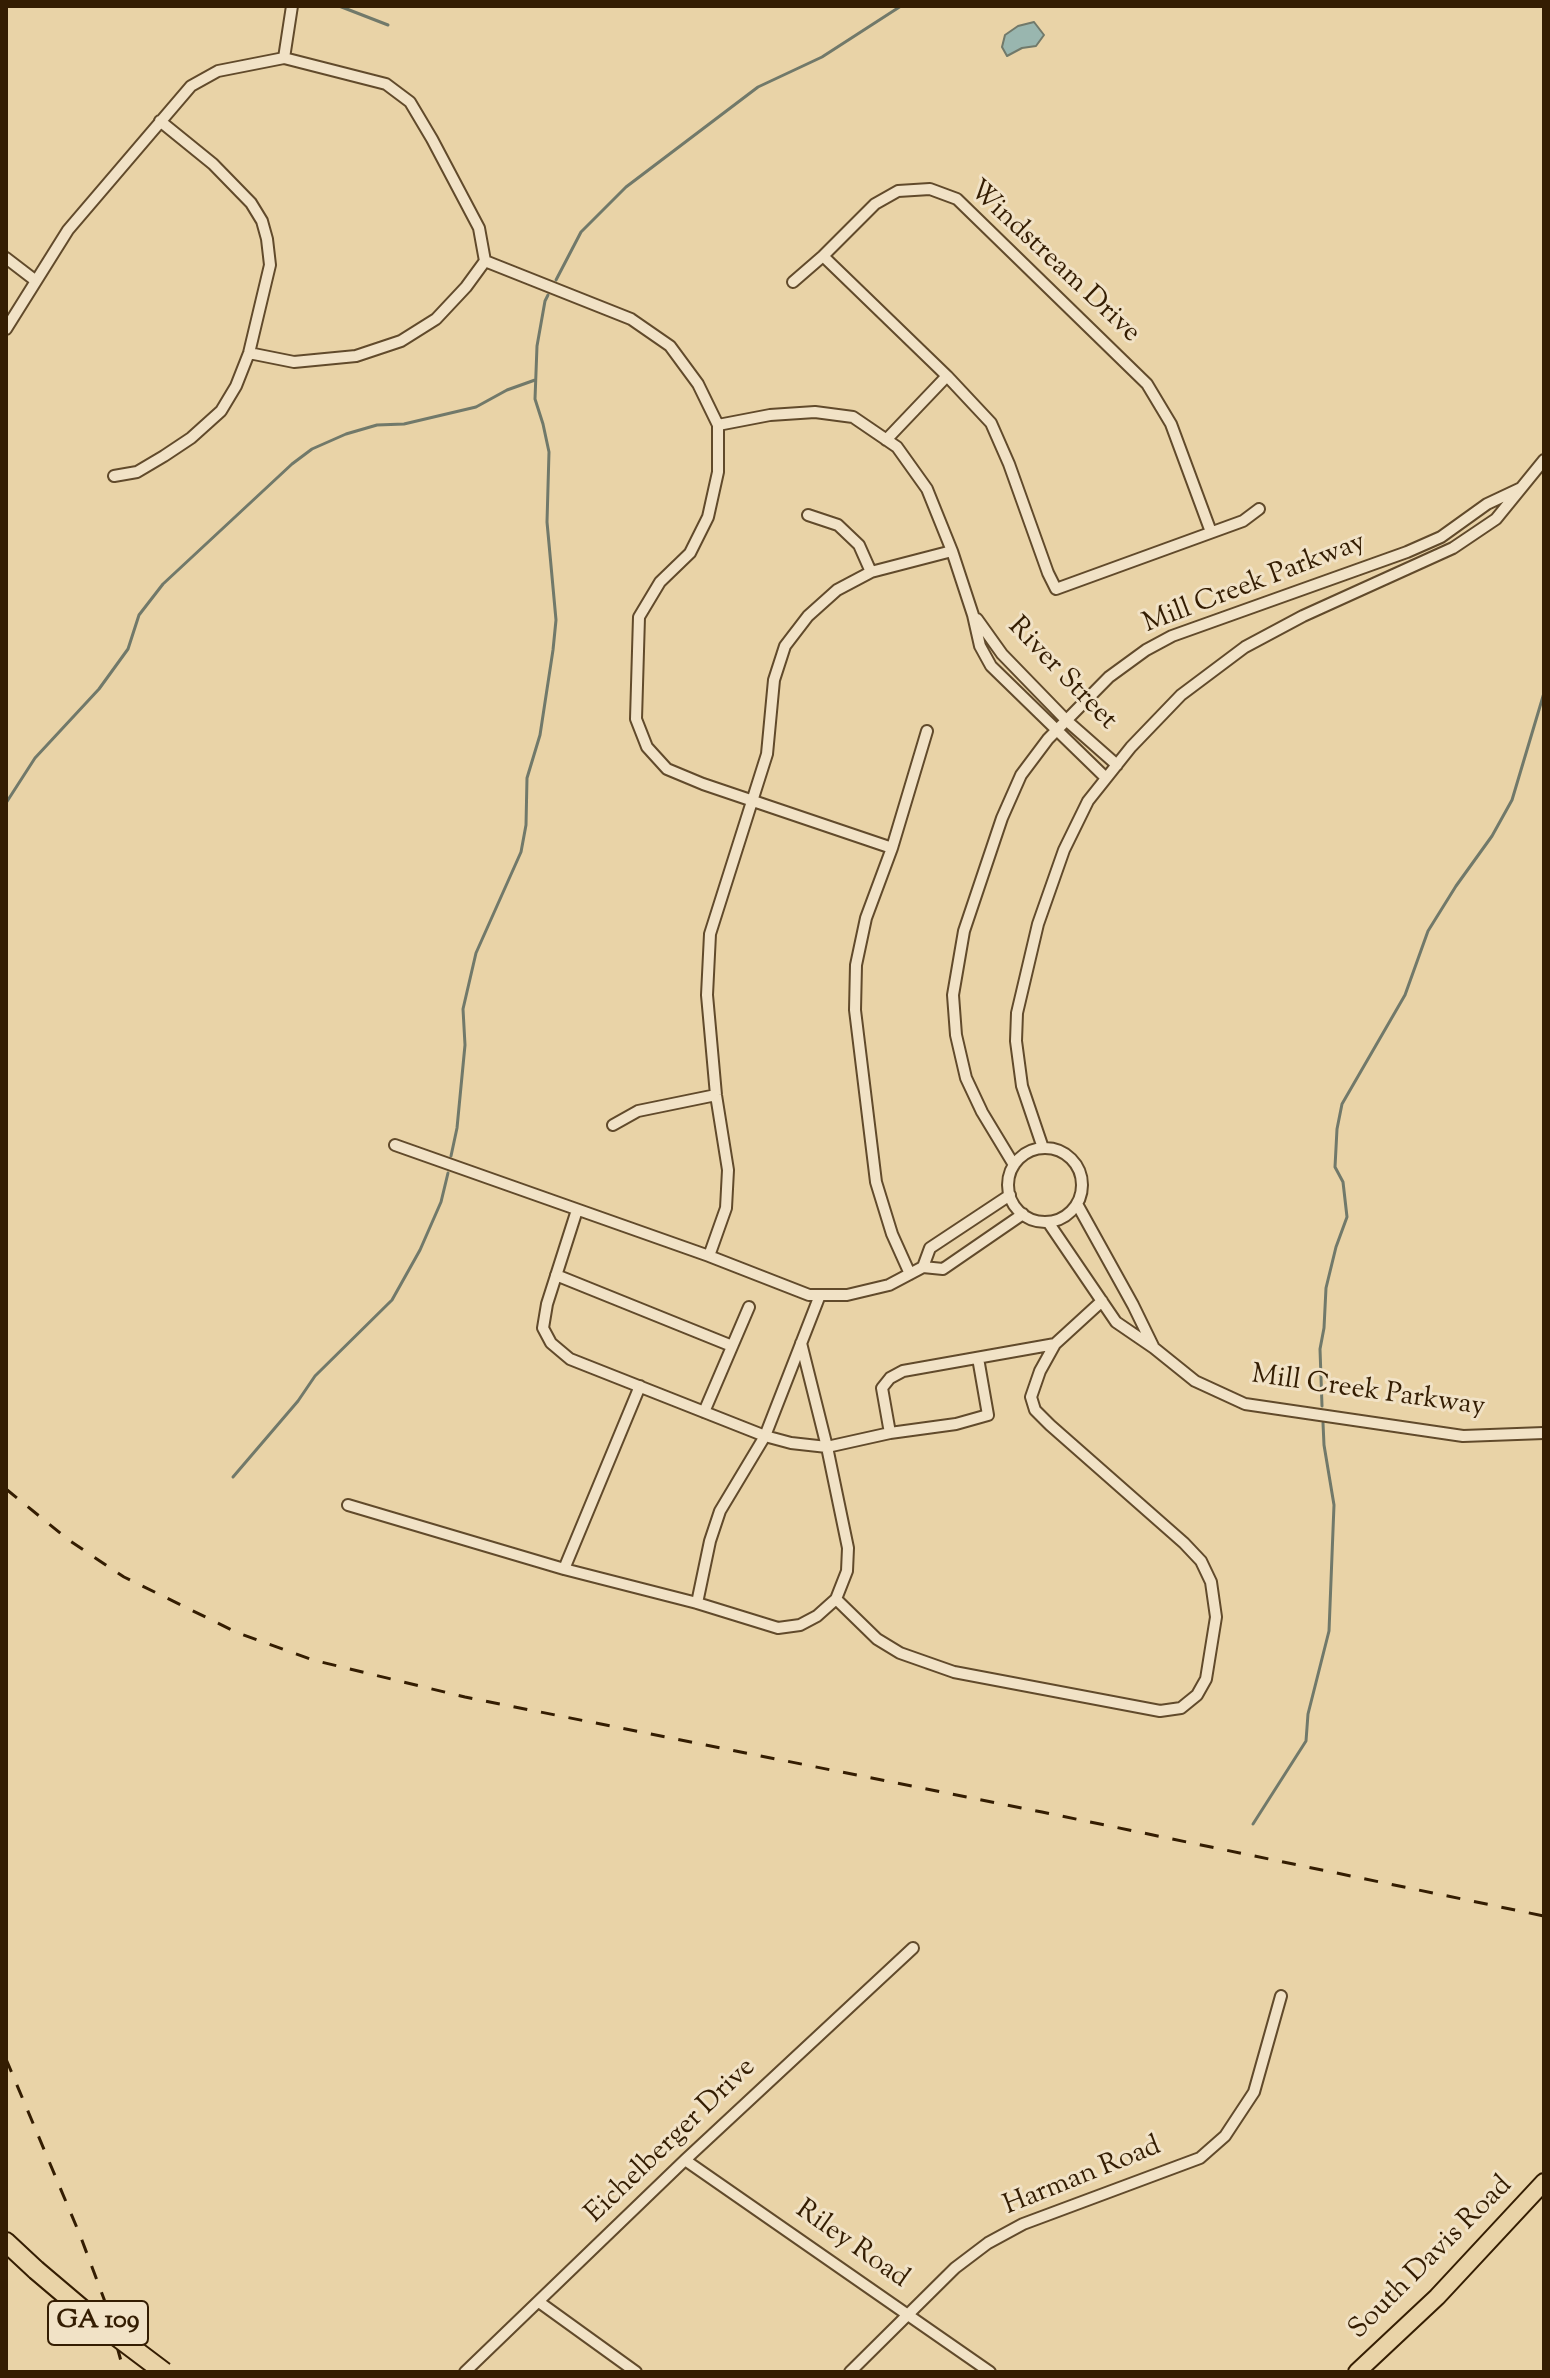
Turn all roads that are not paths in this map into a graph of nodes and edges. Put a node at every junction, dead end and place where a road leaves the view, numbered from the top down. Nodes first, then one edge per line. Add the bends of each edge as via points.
1 (292, 6) edge
2 (284, 58) junction
3 (160, 121) junction
4 (823, 256) junction
5 (6, 258) edge
6 (485, 261) junction
7 (36, 281) junction
8 (793, 282) dead end
9 (6, 329) edge
10 (249, 353) junction
11 (947, 376) junction
12 (718, 425) junction
13 (886, 440) junction
14 (1544, 460) edge
15 (114, 476) dead end
16 (1521, 488) junction
17 (1259, 509) dead end
18 (808, 515) dead end
19 (1211, 532) junction
20 (952, 551) junction
21 (871, 572) junction
22 (973, 615) junction
23 (1066, 720) junction
24 (927, 731) dead end
25 (1056, 731) junction
26 (1117, 765) junction
27 (1106, 778) junction
28 (752, 800) junction
29 (892, 848) junction
30 (716, 1095) junction
31 (613, 1125) dead end
32 (395, 1145) dead end
33 (1043, 1148) junction
34 (1014, 1165) junction
35 (1010, 1195) junction
36 (1077, 1204) junction
37 (577, 1210) junction
38 (1023, 1214) junction
39 (1048, 1222) junction
40 (709, 1256) junction
41 (923, 1267) junction
42 (910, 1274) junction
43 (556, 1275) junction
44 (820, 1295) junction
45 (1102, 1301) junction
46 (749, 1307) dead end
47 (801, 1343) junction
48 (1055, 1344) junction
49 (732, 1346) junction
50 (1154, 1348) junction
51 (978, 1358) junction
52 (640, 1386) junction
53 (704, 1412) junction
54 (890, 1433) junction
55 (1544, 1433) edge
56 (765, 1436) junction
57 (827, 1447) junction
58 (348, 1505) dead end
59 (564, 1569) junction
60 (836, 1599) junction
61 (697, 1603) junction
62 (913, 1948) dead end
63 (1281, 1996) dead end
64 (685, 2160) junction
65 (1544, 2182) edge
66 (6, 2242) edge
67 (539, 2302) junction
68 (909, 2315) junction
69 (164, 2372) edge
70 (465, 2372) edge
71 (636, 2372) edge
72 (850, 2372) edge
73 (990, 2372) edge
74 (1357, 2372) edge

1 - 2 street
2 - 3 street via 218,71 191,86
2 - 6 street via 386,84 410,102 479,228
3 - 7 street via 68,230
3 - 10 street via 213,164 262,221 270,265
4 - 8 street, Windstream Drive
4 - 11 street
4 - 19 street, Windstream Drive via 875,204 898,191 930,189 957,199 1147,384 1171,424
5 - 7 street
6 - 10 street via 436,319 401,341 356,356 294,362
6 - 12 street via 631,319 670,346 698,384
7 - 9 street
10 - 15 street via 221,411 191,438 137,472
11 - 13 street
11 - 19 street via 991,423 1056,589
12 - 13 street, River Street via 815,412 853,417
12 - 28 street via 718,472 708,517 690,553 660,582 639,617 636,719 647,747 667,769
13 - 20 street, River Street via 927,489
14 - 16 street, Mill Creek Parkway
16 - 23 street, Mill Creek Parkway via 1407,552 1172,636 1109,677
16 - 26 street, Mill Creek Parkway via 1496,519 1453,548 1245,647 1181,695
17 - 19 street
18 - 21 street via 838,525 859,545
20 - 21 street
20 - 22 street, River Street
21 - 28 street via 837,590 785,646 774,680 767,754
22 - 23 street, River Street via 1002,654
22 - 25 street, River Street via 991,666
23 - 25 street, Mill Creek Parkway
23 - 26 street, River Street
24 - 29 street
25 - 27 street, River Street
25 - 34 street, Mill Creek Parkway via 1021,775 1002,818 964,931 953,995 966,1078
26 - 27 street, Mill Creek Parkway
27 - 33 street, Mill Creek Parkway via 1064,850 1038,924 1017,1013 1022,1086
28 - 29 street
28 - 30 street via 710,934 707,995
29 - 42 street via 866,918 856,965 855,1010 876,1182
30 - 31 street via 638,1111
30 - 40 street via 728,1170 726,1208
32 - 37 street
33 - 34 street via 1021,1156
33 - 36 street via 1055,1149 1075,1163 1082,1187
34 - 35 street
35 - 38 street
35 - 41 street via 930,1248
36 - 39 street via 1063,1218
36 - 50 street
37 - 40 street
37 - 43 street
38 - 39 street
38 - 41 street via 943,1269
39 - 45 street, Mill Creek Parkway
40 - 44 street
41 - 42 street
42 - 44 street via 847,1295
43 - 49 street
43 - 52 street via 543,1328 551,1343 570,1359
44 - 47 street
45 - 48 street
45 - 50 street, Mill Creek Parkway via 1116,1322
46 - 49 street
47 - 56 street
47 - 57 street
48 - 51 street
48 - 60 street via 1031,1397 1035,1410 1184,1543 1211,1582 1213,1648 1197,1695 1181,1708 1160,1711 954,1672 877,1639
49 - 53 street
50 - 55 street, Mill Creek Parkway via 1195,1381 1245,1404 1463,1436
51 - 54 street via 890,1378 882,1388
51 - 54 street via 988,1415
52 - 53 street
52 - 59 street
53 - 56 street
54 - 57 street
56 - 57 street
56 - 61 street via 720,1511
57 - 60 street via 848,1548 847,1571
58 - 59 street
59 - 61 street
60 - 61 street via 800,1625 778,1628
62 - 64 street, Eichelberger Drive
63 - 68 street, Harman Road via 1254,2092 1225,2136 1200,2158 1023,2224 955,2268
64 - 67 street, Eichelberger Drive
64 - 68 street, Riley Road
65 - 74 main road, South Davis Road via 1437,2297
66 - 69 highway, GA 109, bridge
67 - 70 street, Eichelberger Drive
67 - 71 street
68 - 72 street, Harman Road
68 - 73 street, Riley Road

